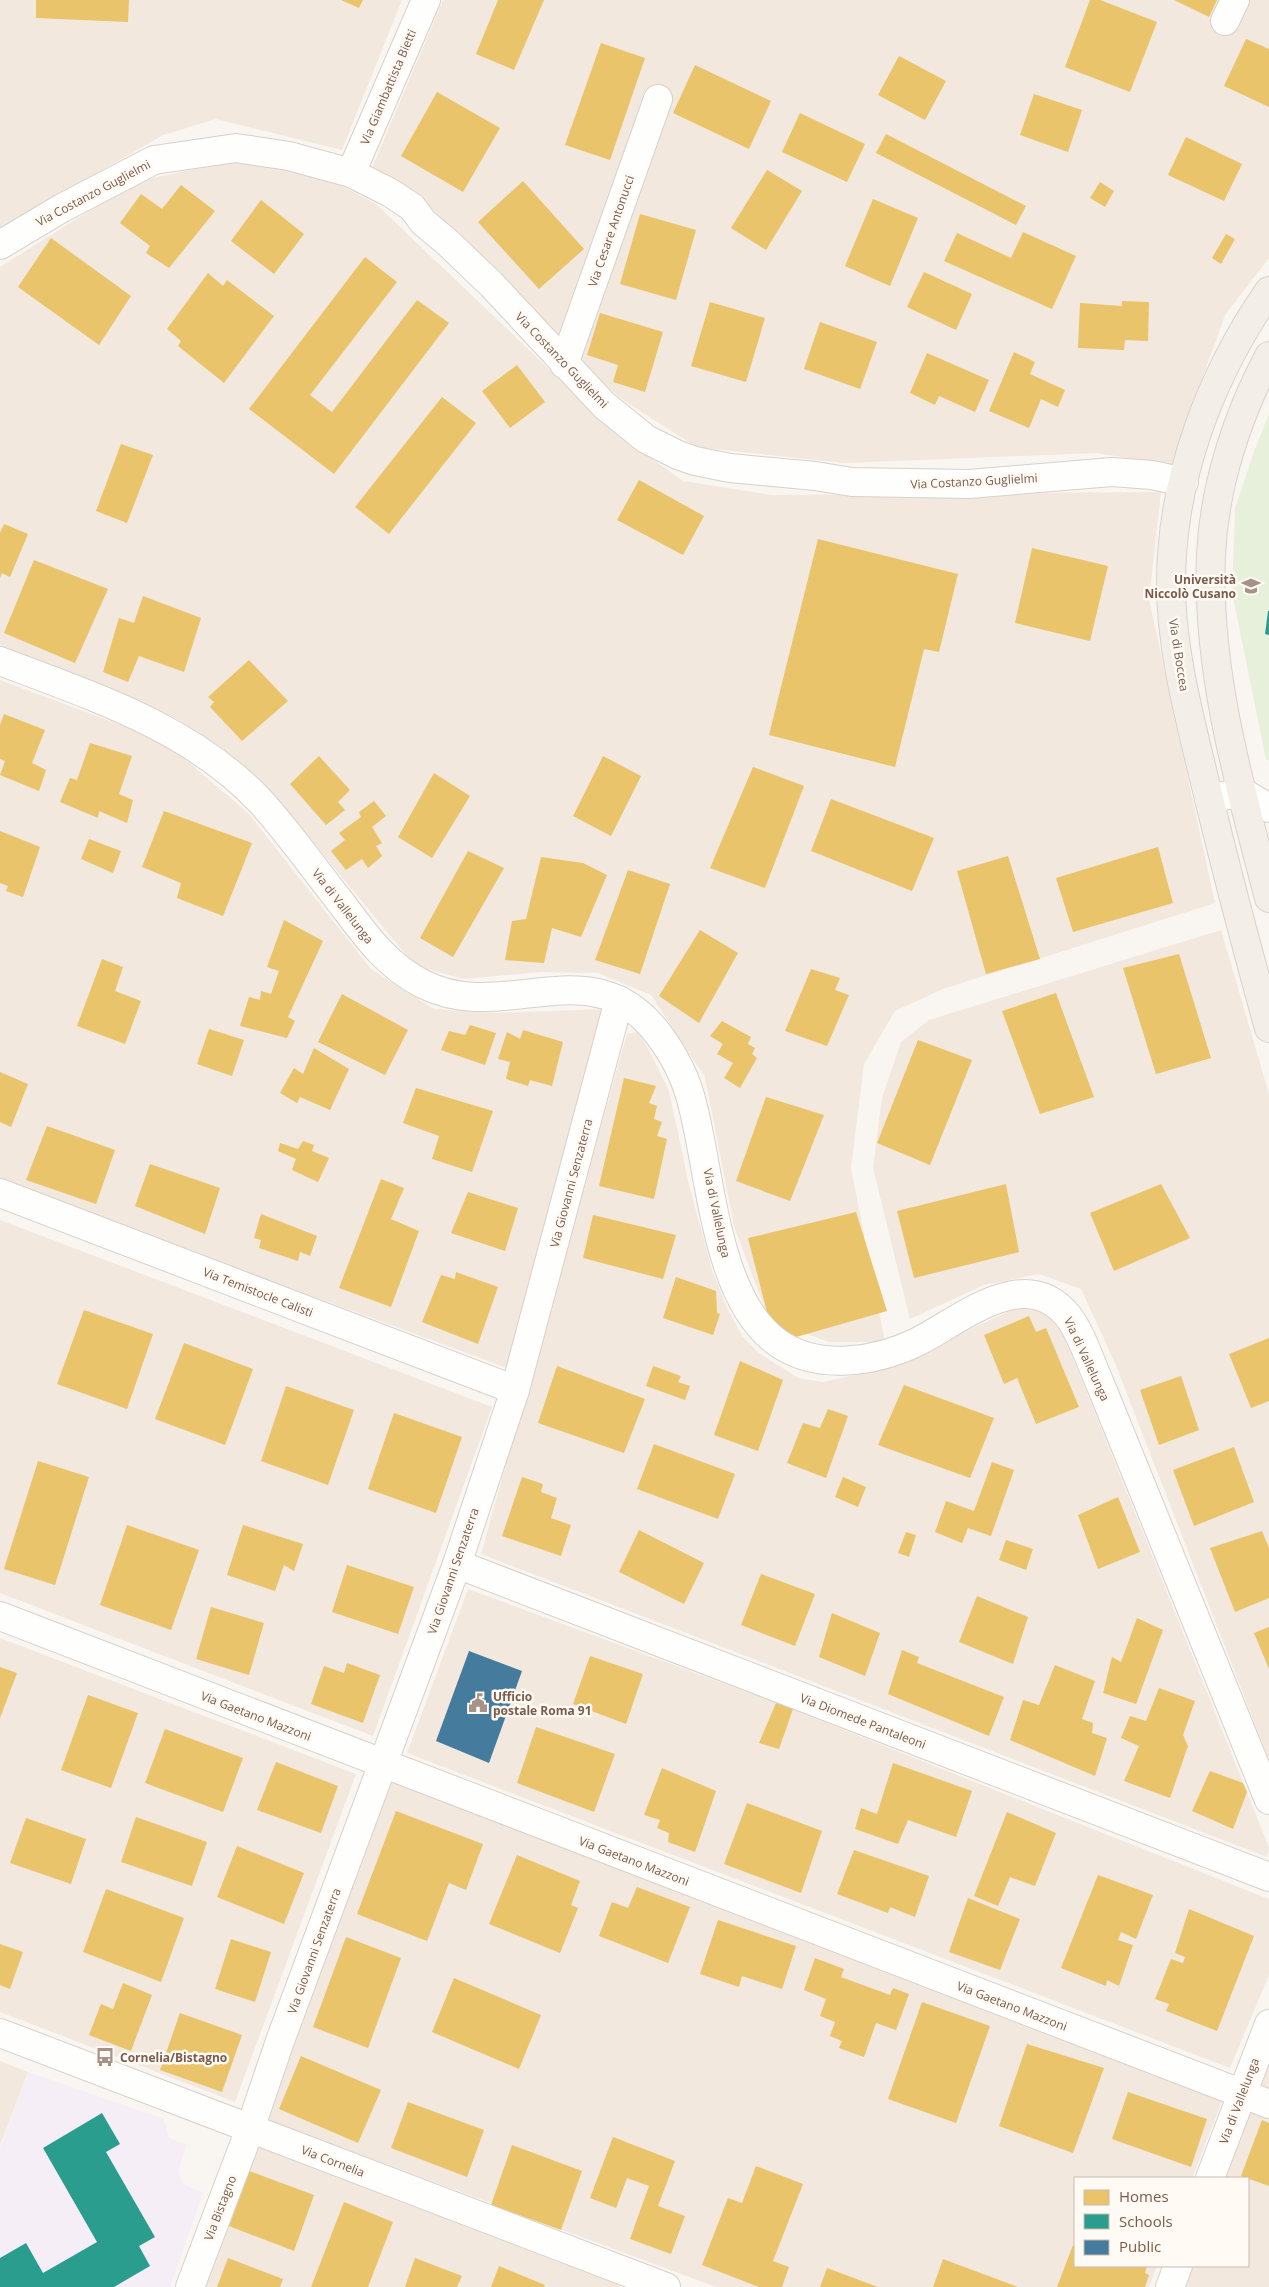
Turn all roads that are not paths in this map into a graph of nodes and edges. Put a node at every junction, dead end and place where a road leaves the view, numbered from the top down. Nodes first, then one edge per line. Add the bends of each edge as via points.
1 (426, 0) edge
2 (658, 98) dead end
3 (351, 173) junction
4 (0, 245) edge
5 (1269, 291) edge
6 (1269, 356) edge
7 (564, 364) junction
8 (1184, 482) junction
9 (0, 661) edge
10 (1242, 792) junction
11 (1209, 799) junction
12 (1269, 808) edge
13 (1269, 898) edge
14 (619, 1000) junction
15 (1269, 1028) edge
16 (0, 1193) edge
17 (516, 1390) junction
18 (457, 1564) junction
19 (0, 1616) edge
20 (383, 1765) junction
21 (1269, 1800) edge
22 (1269, 1877) edge
23 (1269, 2024) edge
24 (0, 2033) edge
25 (1242, 2093) junction
26 (1269, 2104) edge
27 (250, 2129) junction
28 (1210, 2177) edge
29 (1178, 2267) edge
30 (636, 2282) edge
31 (190, 2287) edge
32 (666, 2287) edge
33 (1170, 2287) edge

1 - 3 street, Via Giambattista Bietti
2 - 7 street, Via Cesare Antonucci
3 - 4 street, Via Costanzo Guglielmi via 289,156 236,148 154,160
3 - 7 street, Via Costanzo Guglielmi via 412,207 423,222 491,284
5 - 8 main road, Via di Boccea via 1251,317 1211,393
6 - 10 main road via 1242,417 1228,461 1211,553 1217,662
7 - 8 street, Via Costanzo Guglielmi via 604,405 646,439 678,455 712,465 894,484 969,484 1112,472 1152,475
8 - 11 main road, Via di Boccea via 1172,564 1172,605 1184,690
9 - 14 street, Via di Vallelunga via 125,711 173,734 214,762 259,800 364,934 392,963 424,985 449,994 483,997 583,990 600,992
10 - 11 street
10 - 12 street
10 - 13 main road
11 - 15 main road, Via di Boccea
14 - 17 street, Via Giovanni Senzaterra
14 - 21 street, Via di Vallelunga via 657,1032 683,1075 731,1272 748,1312 758,1326 778,1343 808,1357 831,1361 877,1356 916,1343 986,1303 1019,1294 1048,1300 1067,1315 1101,1386
16 - 17 street, Via Temistocle Calisti
17 - 18 street, Via Giovanni Senzaterra
18 - 20 street, Via Giovanni Senzaterra
18 - 22 street, Via Diomede Pantaleoni
19 - 20 street, Via Gaetano Mazzoni
20 - 25 street, Via Gaetano Mazzoni
20 - 27 street, Via Giovanni Senzaterra
23 - 25 street, Via di Vallelunga
24 - 27 street, Via Cornelia
25 - 26 street, Via Gaetano Mazzoni
25 - 28 street, Via di Vallelunga
27 - 30 street, Via Cornelia
27 - 31 street, Via Bistagno
29 - 33 street
30 - 32 street, Via Cornelia

